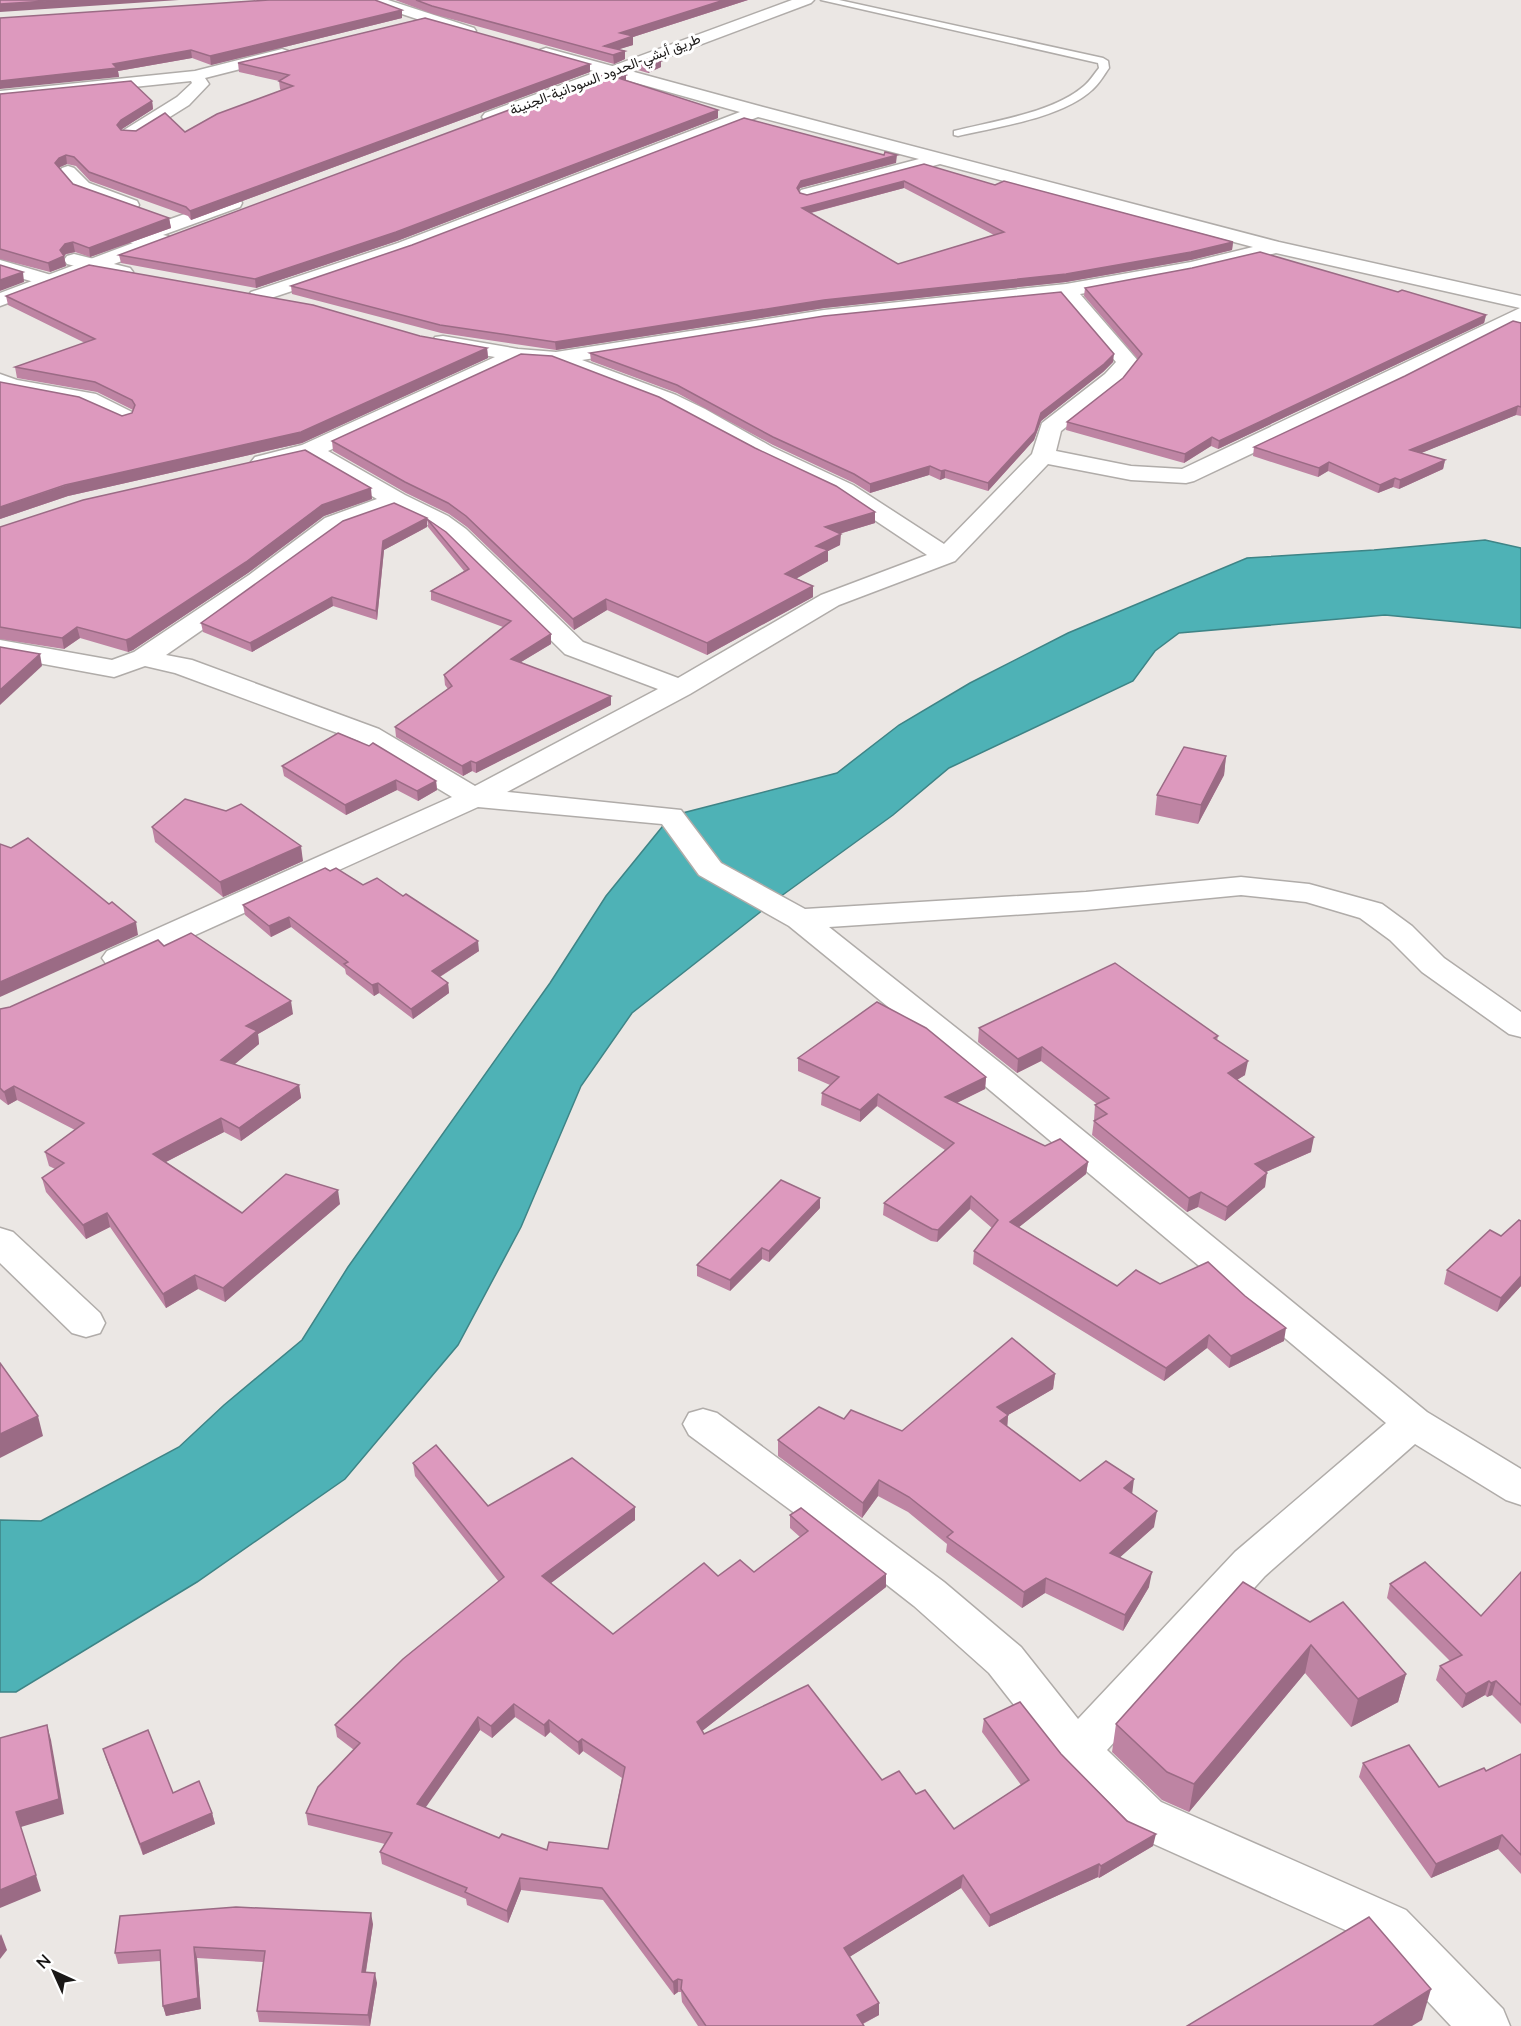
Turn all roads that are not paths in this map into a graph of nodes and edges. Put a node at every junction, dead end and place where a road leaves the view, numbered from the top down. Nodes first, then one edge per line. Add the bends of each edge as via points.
1 (374, 0) edge
2 (780, 0) edge
3 (806, 0) edge
4 (826, 0) edge
5 (426, 19) junction
6 (402, 25) edge
7 (480, 34) edge
8 (692, 36) junction
9 (534, 49) edge
10 (299, 50) edge
11 (606, 69) junction
12 (195, 76) junction
13 (0, 96) edge
14 (757, 111) junction
15 (474, 119) edge
16 (958, 133) dead end
17 (130, 134) edge
18 (941, 159) junction
19 (68, 172) dead end
20 (808, 195) edge
21 (180, 222) junction
22 (1277, 247) junction
23 (82, 263) junction
24 (0, 266) edge
25 (146, 276) edge
26 (42, 278) junction
27 (0, 288) edge
28 (1066, 290) junction
29 (236, 292) edge
30 (258, 296) junction
31 (0, 300) edge
32 (1521, 302) edge
33 (298, 304) edge
34 (1521, 314) edge
35 (421, 338) edge
36 (518, 356) junction
37 (556, 358) junction
38 (4, 386) edge
39 (124, 417) edge
40 (310, 450) junction
41 (1043, 456) junction
42 (237, 468) edge
43 (396, 500) junction
44 (946, 556) junction
45 (0, 648) edge
46 (143, 658) junction
47 (680, 688) junction
48 (474, 798) junction
49 (800, 920) junction
50 (97, 968) edge
51 (1521, 1027) edge
52 (0, 1241) edge
53 (86, 1323) dead end
54 (1413, 1423) junction
55 (703, 1424) dead end
56 (1521, 1489) edge
57 (1077, 1751) junction
58 (1485, 2026) edge

1 - 5 main road
2 - 8 main road
3 - 8 main road, طريق أبشي-الحدود السودانية-الجنينة
4 - 16 lane via 1104,61 1104,68 1087,89 1065,101
5 - 6 main road
5 - 7 main road
8 - 11 main road, طريق أبشي-الحدود السودانية-الجنينة
9 - 11 main road
10 - 12 main road
11 - 14 main road
11 - 15 main road, طريق أبشي-الحدود السودانية-الجنينة
12 - 13 main road
12 - 17 main road via 201,84 183,101
14 - 18 main road
14 - 30 main road via 405,247
18 - 20 main road
18 - 22 main road
19 - 21 main road via 82,187
21 - 23 main road
21 - 23 main road via 248,203
22 - 28 main road via 1191,268
22 - 32 main road
23 - 25 main road
23 - 26 main road
24 - 26 main road
26 - 27 main road
26 - 31 main road
28 - 37 main road via 824,316
28 - 41 main road via 1128,362 1113,379 1050,428
29 - 30 main road
30 - 33 main road
34 - 41 main road via 1186,476 1131,473
35 - 36 main road
36 - 37 main road
36 - 40 main road
37 - 44 main road via 697,414 764,452 845,490
38 - 39 main road via 88,399
40 - 42 main road
40 - 43 main road
41 - 44 main road
43 - 46 main road via 334,523
43 - 47 main road via 457,534 574,648
44 - 47 main road via 830,600
45 - 46 main road via 114,669
46 - 48 main road via 182,666 369,735
47 - 48 main road
48 - 49 main road via 671,816 710,869
48 - 50 main road
49 - 51 main road via 1086,901 1241,886 1309,893 1371,911 1401,933 1433,965
49 - 54 main road
52 - 53 main road
54 - 56 main road
54 - 57 main road via 1250,1564
55 - 57 main road via 921,1588 1005,1660
57 - 58 main road via 1144,1817 1389,1926

